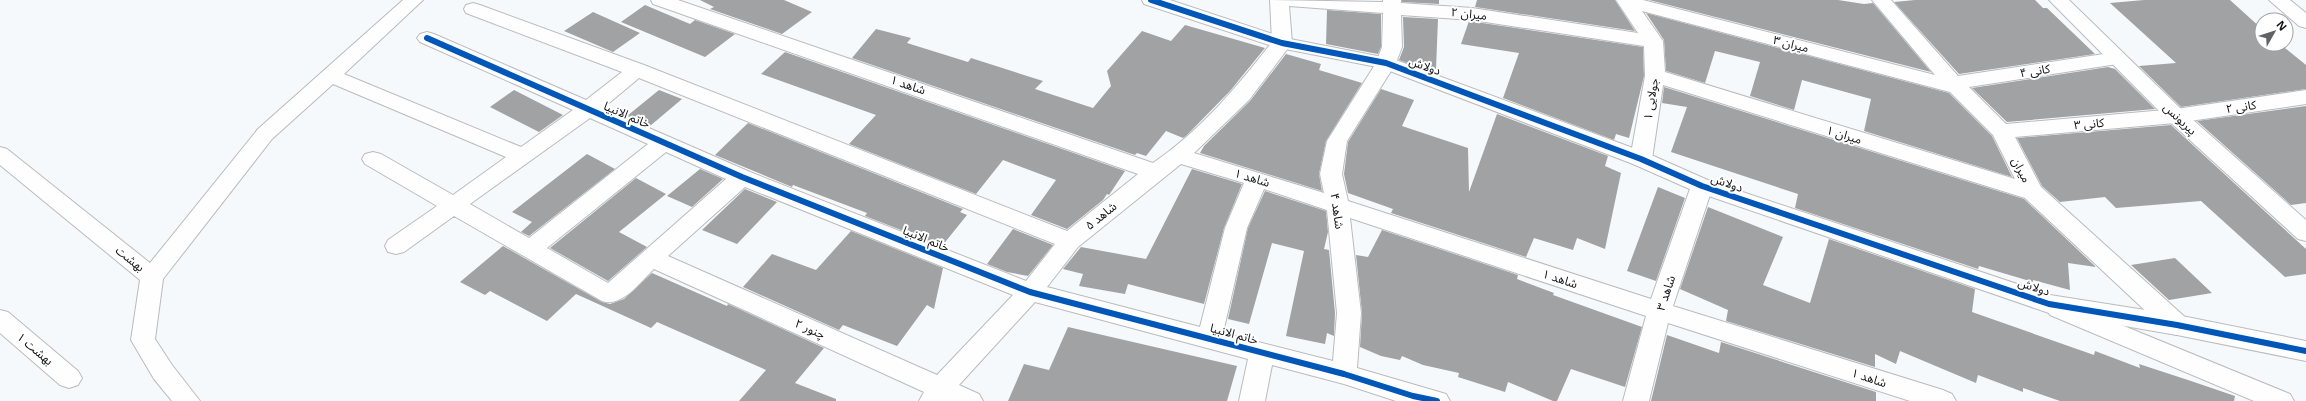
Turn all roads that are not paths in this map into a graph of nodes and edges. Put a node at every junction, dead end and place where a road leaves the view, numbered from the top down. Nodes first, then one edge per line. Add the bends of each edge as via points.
1 (414, 0) edge
2 (660, 0) edge
3 (1151, 0) edge
4 (1279, 0) edge
5 (1283, 0) edge
6 (1881, 0) edge
7 (2058, 0) edge
8 (2278, 0) edge
9 (1625, 1) edge
10 (1392, 4) edge
11 (473, 9) dead end
12 (2306, 22) edge
13 (427, 38) dead end
14 (1653, 41) junction
15 (1282, 43) junction
16 (2117, 58) junction
17 (1386, 63) junction
18 (637, 70) junction
19 (330, 76) junction
20 (1655, 76) junction
21 (1955, 85) junction
22 (2306, 97) edge
23 (587, 110) junction
24 (2176, 116) junction
25 (2001, 131) junction
26 (663, 143) junction
27 (0, 154) edge
28 (523, 156) junction
29 (1178, 156) junction
30 (373, 159) dead end
31 (1641, 159) junction
32 (1155, 172) junction
33 (742, 177) junction
34 (1257, 179) junction
35 (1702, 186) junction
36 (2033, 192) junction
37 (454, 205) junction
38 (1338, 205) junction
39 (2306, 233) edge
40 (1070, 241) junction
41 (396, 246) dead end
42 (531, 249) junction
43 (651, 258) junction
44 (152, 277) junction
45 (1030, 292) junction
46 (2049, 304) junction
47 (1659, 311) junction
48 (0, 319) edge
49 (2177, 325) junction
50 (1209, 339) junction
51 (2306, 351) edge
52 (1262, 353) junction
53 (1344, 374) junction
54 (69, 378) dead end
55 (936, 394) edge
56 (1413, 398) edge
57 (187, 401) edge
58 (970, 401) edge
59 (1252, 401) edge
60 (1437, 401) edge
61 (1636, 401) edge
62 (1943, 401) edge
63 (2281, 401) edge

1 - 19 street
2 - 32 street, شاهد ۱ via 1030,126
3 - 15 street, دولاش
4 - 15 street
5 - 10 street, میران ۲
6 - 21 street, میران
7 - 16 street, پیریونس
8 - 12 street
9 - 14 street
9 - 21 street, میران ۳
10 - 14 street, میران ۲
10 - 17 street, شاهد ۴ via 1392,47
11 - 18 street
13 - 23 street, خاتم الانبیا
14 - 20 street, جولایی ۱
15 - 17 street, دولاش
15 - 29 street, شاهد ۵ via 1242,95
16 - 21 street, کانی ۴
16 - 24 street, پیریونس
17 - 31 street, دولاش
17 - 38 street, شاهد ۴ via 1337,141 1331,174
18 - 23 street
18 - 40 street
19 - 28 street
19 - 44 street via 265,134
20 - 31 street, جولایی ۱
20 - 36 street, میران ۱
21 - 25 street, میران
22 - 24 street, کانی ۲
23 - 26 street, خاتم الانبیا
23 - 28 street
24 - 25 street, کانی ۳
24 - 39 street, پیریونس
25 - 36 street, میران
26 - 33 street, خاتم الانبیا
26 - 42 street
27 - 44 street, بهشت
28 - 37 street
29 - 32 street, شاهد ۵
29 - 34 street, شاهد ۱
30 - 37 street
31 - 35 street, دولاش
32 - 40 street, شاهد ۵
33 - 43 street
33 - 45 street, خاتم الانبیا
34 - 38 street, شاهد ۱
34 - 50 street via 1236,228
35 - 46 street, دولاش
35 - 47 street, شاهد ۳
36 - 49 street, میران
37 - 41 street
37 - 42 street
38 - 47 street, شاهد ۱
38 - 53 street, شاهد ۴ via 1349,313
40 - 45 street, شاهد ۵
42 - 43 street via 610,295
43 - 55 street, چنور ۲
44 - 57 street, بهشت via 143,340 163,372
45 - 50 street, خاتم الانبیا
45 - 55 street, شاهد ۵
46 - 49 street, دولاش
46 - 63 street
47 - 61 street, شاهد ۳
47 - 62 street, شاهد ۱
48 - 54 street, بهشت ۱
49 - 51 street, دولاش
50 - 52 street, خاتم الانبیا
52 - 53 street, خاتم الانبیا
52 - 59 street
53 - 56 street, خاتم الانبیا
55 - 58 street, چنور ۲
56 - 60 street, خاتم الانبیا

